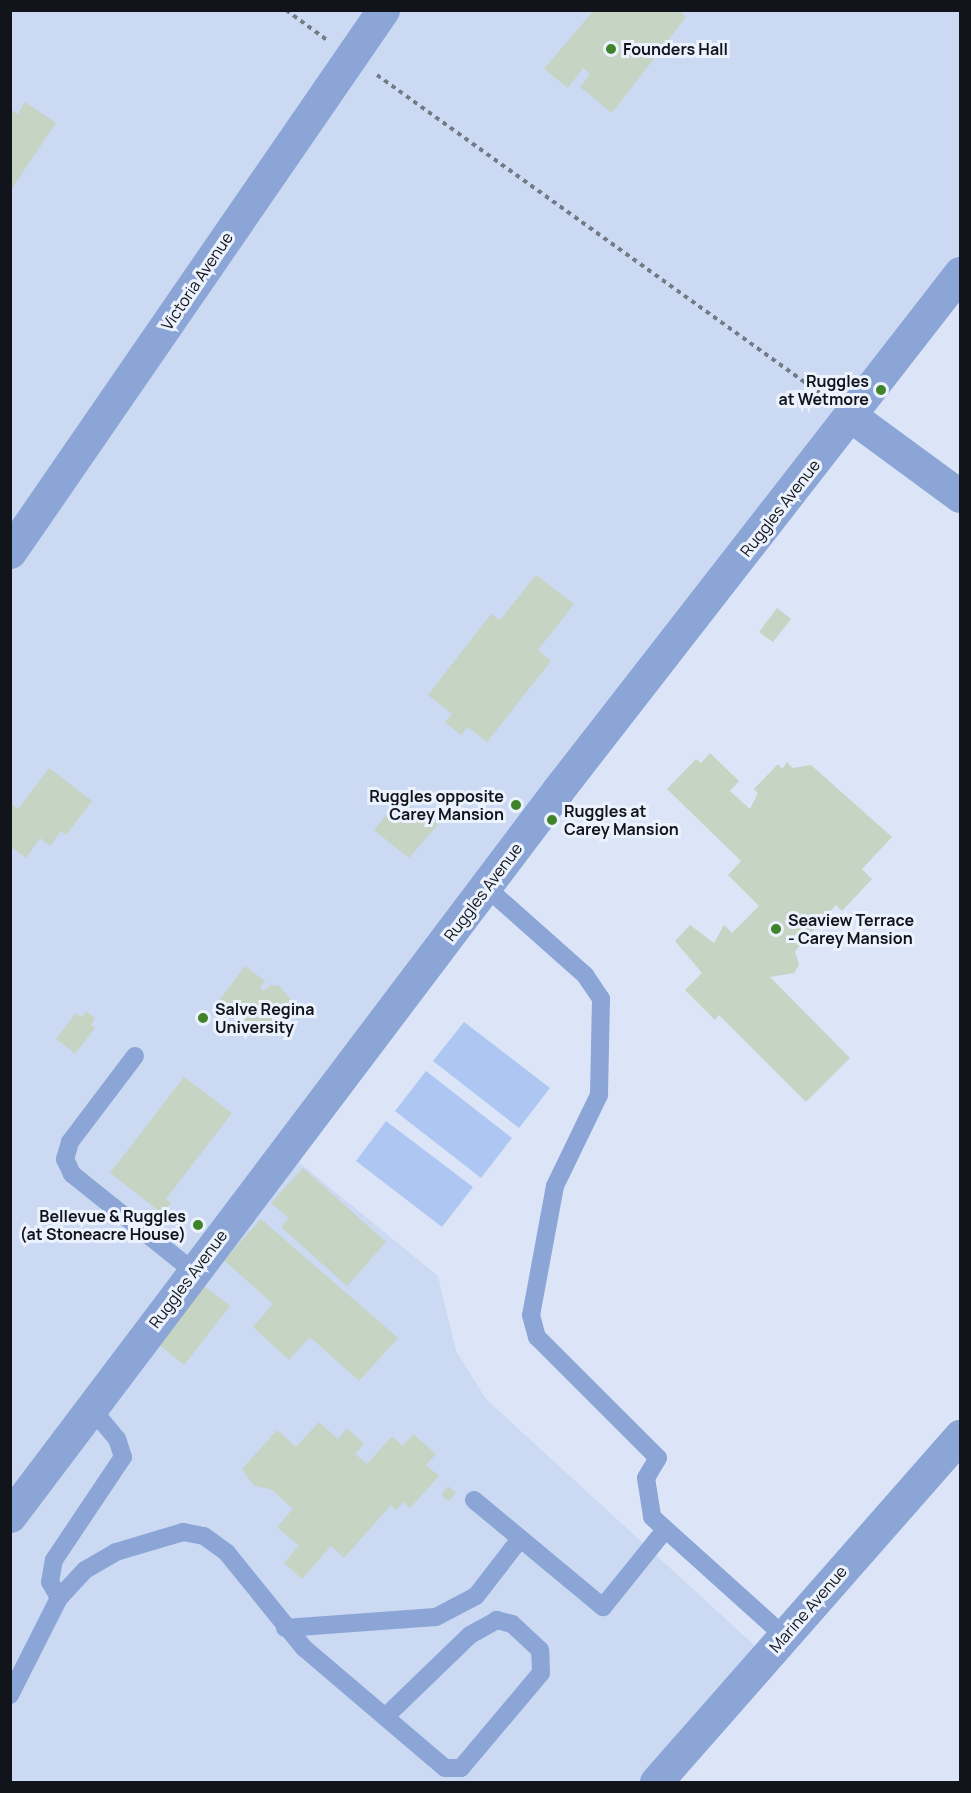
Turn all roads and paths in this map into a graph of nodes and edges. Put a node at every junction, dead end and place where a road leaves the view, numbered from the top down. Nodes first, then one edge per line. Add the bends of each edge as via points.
1 (286, 10) edge
2 (383, 10) edge
3 (351, 57) junction
4 (960, 273) edge
5 (851, 416) junction
6 (960, 496) edge
7 (10, 552) edge
8 (487, 888) junction
9 (135, 1056) dead end
10 (193, 1271) junction
11 (93, 1410) junction
12 (960, 1436) edge
13 (474, 1500) dead end
14 (10, 1516) edge
15 (665, 1530) junction
16 (520, 1539) junction
17 (59, 1598) junction
18 (464, 1602) junction
19 (285, 1628) junction
20 (483, 1628) junction
21 (784, 1636) junction
22 (10, 1695) edge
23 (385, 1717) junction
24 (656, 1782) edge

1 - 3 path
2 - 3 street, Victoria Avenue
3 - 5 path
3 - 7 street, Victoria Avenue
4 - 5 street, Ruggles Avenue
5 - 6 street
5 - 8 street, Ruggles Avenue
8 - 10 street, Ruggles Avenue
8 - 15 lane via 585,975 601,999 599,1095 555,1186 531,1315 537,1336 552,1357 658,1458 646,1478 646,1498
9 - 10 lane via 70,1142 64,1159 72,1174
10 - 11 street, Ruggles Avenue
11 - 14 street, Ruggles Avenue
11 - 17 lane via 117,1439 123,1457 54,1560 50,1582
12 - 21 street, Marine Avenue
13 - 16 lane
15 - 16 lane via 603,1607
15 - 21 lane
16 - 18 lane via 476,1596
17 - 19 lane via 85,1570 116,1552 183,1532 204,1536 227,1553
17 - 22 lane
18 - 19 lane via 436,1617
18 - 20 lane
19 - 23 lane
20 - 23 lane
20 - 23 lane via 497,1620 512,1624 540,1650 541,1673 461,1768 445,1768 433,1761
21 - 24 street, Marine Avenue

